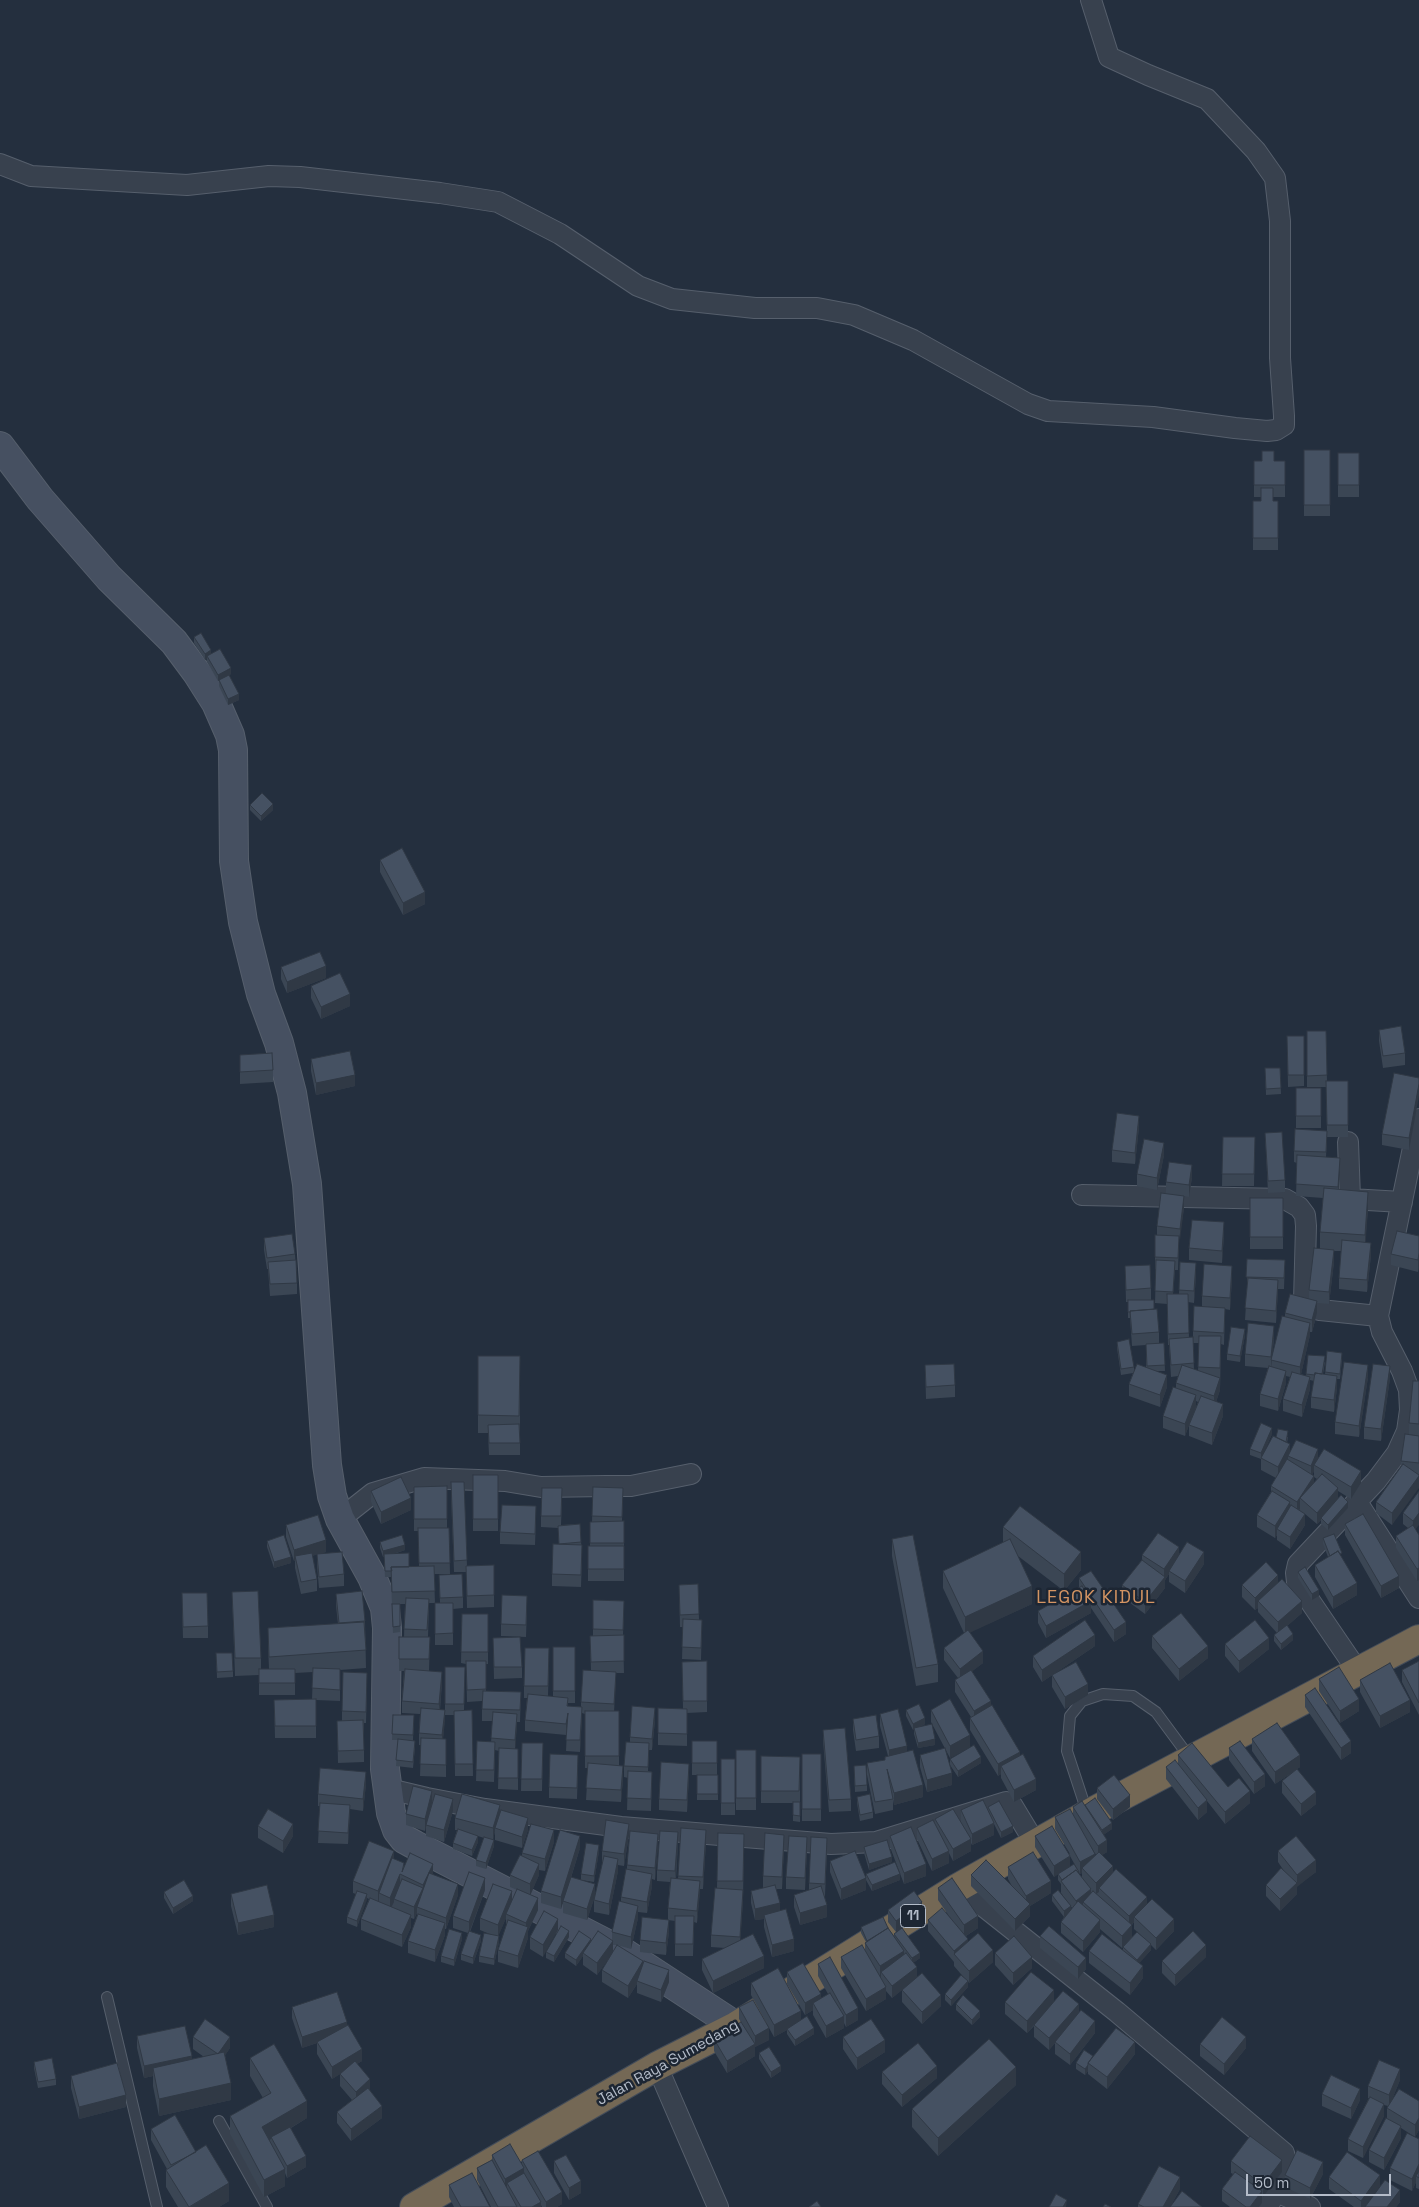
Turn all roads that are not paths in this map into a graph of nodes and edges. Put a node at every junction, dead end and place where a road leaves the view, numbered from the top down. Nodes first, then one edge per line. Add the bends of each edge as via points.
1 (1091, 0) edge
2 (0, 164) edge
3 (0, 446) edge
4 (1419, 1119) edge
5 (1348, 1142) dead end
6 (1082, 1195) dead end
7 (1402, 1202) junction
8 (1378, 1316) junction
9 (691, 1474) dead end
10 (1357, 1502) junction
11 (340, 1519) junction
12 (1419, 1598) edge
13 (1419, 1639) edge
14 (1359, 1672) junction
15 (1190, 1758) junction
16 (389, 1789) junction
17 (1088, 1814) junction
18 (1035, 1844) junction
19 (959, 1887) junction
20 (107, 1997) dead end
21 (736, 2026) junction
22 (657, 2066) junction
23 (219, 2121) dead end
24 (1272, 2199) edge
25 (157, 2207) edge
26 (267, 2207) edge
27 (414, 2207) edge
28 (718, 2207) edge
29 (1310, 2207) edge

1 - 2 street via 1109,57 1207,99 1256,151 1275,178 1280,221 1280,358 1284,416 1284,425 1276,430 1267,432 1153,417 1048,411 1028,404 912,340 854,315 817,308 756,308 672,299 638,286 560,234 498,202 431,191 300,177 270,176 187,185 31,176
3 - 11 street via 40,499 109,578 174,642 216,703 230,735 233,750 234,861 243,922 261,994 279,1043 292,1093 307,1184 327,1465
4 - 7 street
5 - 7 street via 1350,1198
6 - 8 street via 1285,1200 1299,1207 1304,1215 1304,1301 1308,1307
7 - 8 street
8 - 10 street via 1409,1390 1410,1410 1407,1431 1397,1453
9 - 11 street via 631,1486 569,1487 424,1478 373,1492
10 - 12 street
10 - 14 street via 1298,1564 1296,1573 1297,1582
11 - 16 street via 385,1608 385,1769
13 - 14 highway, Jalan Raya Sumedang / 11
14 - 15 highway, Jalan Raya Sumedang / 11
15 - 17 highway, Jalan Raya Sumedang / 11
15 - 17 lane via 1156,1712 1133,1696 1103,1694 1082,1702 1070,1716 1067,1751
16 - 18 street via 485,1809 621,1827 831,1844 876,1842 1006,1802 1012,1805
16 - 21 street via 391,1813 404,1839 623,1952
17 - 18 highway, Jalan Raya Sumedang / 11
18 - 19 highway, Jalan Raya Sumedang / 11
19 - 21 highway, Jalan Raya Sumedang / 11
19 - 24 street via 1117,2012 1284,2153 1288,2174
20 - 25 lane
21 - 22 highway, Jalan Raya Sumedang / 11
22 - 27 highway, Jalan Raya Sumedang / 11
22 - 28 street
23 - 26 lane
24 - 29 street

